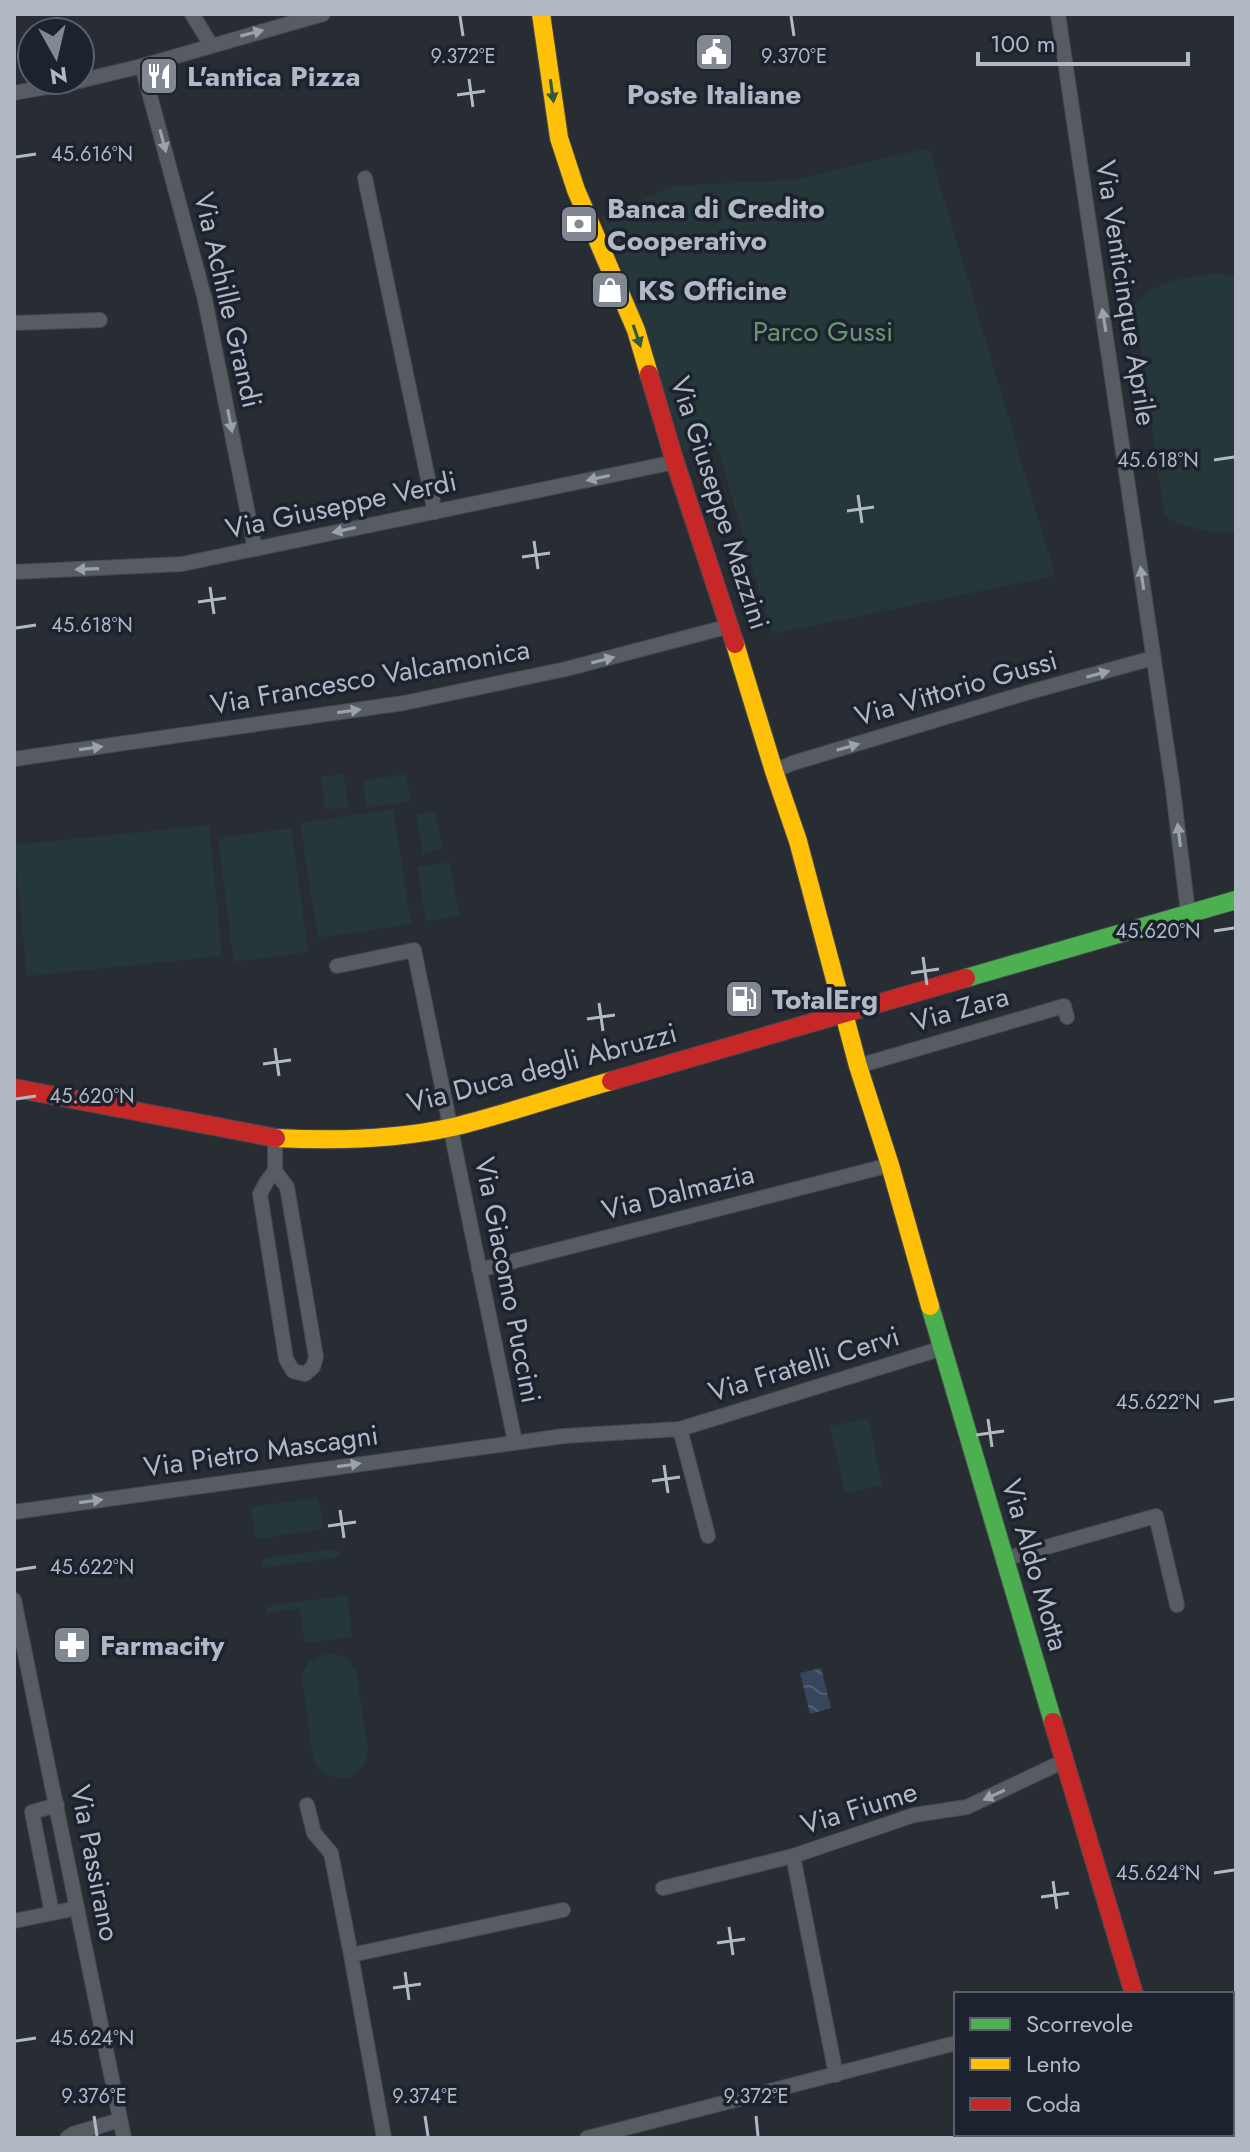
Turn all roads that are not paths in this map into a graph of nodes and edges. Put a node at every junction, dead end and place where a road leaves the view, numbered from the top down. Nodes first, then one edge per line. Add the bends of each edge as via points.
1 (192, 14) edge
2 (323, 14) edge
3 (541, 14) edge
4 (1058, 14) edge
5 (211, 45) junction
6 (142, 66) junction
7 (14, 93) edge
8 (365, 178) dead end
9 (100, 320) dead end
10 (14, 323) edge
11 (675, 462) junction
12 (435, 512) junction
13 (255, 549) junction
14 (14, 572) edge
15 (730, 626) junction
16 (1153, 658) junction
17 (14, 759) edge
18 (774, 771) junction
19 (1236, 900) edge
20 (1188, 912) junction
21 (337, 966) dead end
22 (844, 1012) junction
23 (1067, 1017) dead end
24 (858, 1066) junction
25 (14, 1088) edge
26 (451, 1127) junction
27 (275, 1138) junction
28 (890, 1165) junction
29 (275, 1171) junction
30 (479, 1270) junction
31 (943, 1348) junction
32 (680, 1429) junction
33 (515, 1442) junction
34 (14, 1512) edge
35 (708, 1536) dead end
36 (1004, 1559) junction
37 (14, 1600) edge
38 (1177, 1605) dead end
39 (1064, 1761) junction
40 (57, 1805) junction
41 (307, 1805) dead end
42 (793, 1856) junction
43 (663, 1888) dead end
44 (77, 1908) junction
45 (563, 1910) dead end
46 (52, 1913) junction
47 (14, 1921) edge
48 (351, 1955) junction
49 (1133, 1992) edge
50 (954, 2044) edge
51 (836, 2075) junction
52 (120, 2120) junction
53 (612, 2135) edge
54 (67, 2138) edge
55 (124, 2138) edge
56 (384, 2138) edge
57 (587, 2138) edge

1 - 5 street
5 -> 2 street
3 -> 11 street, Via Giuseppe Mazzini via 559,138 636,330
16 -> 4 street, Via Venticinque Aprile
5 - 6 street
6 - 7 street
6 -> 13 street, Via Achille Grandi via 205,300
8 - 12 street
9 - 10 street
11 -> 12 street, Via Giuseppe Verdi
11 - 15 street, Via Giuseppe Mazzini
12 -> 13 street, Via Giuseppe Verdi
13 -> 14 street, Via Giuseppe Verdi via 168,566
17 -> 15 street, Via Francesco Valcamonica via 404,703 566,669
15 - 18 street, Via Giuseppe Mazzini
18 -> 16 street, Via Vittorio Gussi
20 -> 16 street, Via Venticinque Aprile
18 - 22 street, Via Giuseppe Mazzini
19 - 20 street, Via Duca degli Abruzzi
20 - 22 street, Via Duca degli Abruzzi
21 - 26 street, Via Giacomo Puccini via 414,950
22 - 24 street, Via Aldo Motta
22 - 26 street, Via Duca degli Abruzzi
23 - 24 street, Via Zara via 1064,1006
24 - 28 street, Via Aldo Motta
25 - 27 street, Via Duca degli Abruzzi
26 - 27 street, Via Duca degli Abruzzi via 379,1138
26 - 30 street, Via Giacomo Puccini
27 - 29 street
28 - 30 street, Via Dalmazia
28 - 31 street, Via Aldo Motta
29 - 29 street via 287,1187 316,1357 305,1374 293,1371 286,1359 260,1194
30 - 33 street, Via Giacomo Puccini
31 - 32 street, Via Fratelli Cervi
31 - 36 street, Via Aldo Motta
32 - 33 street, Via Fratelli Cervi
32 - 35 street, Via Fratelli Cervi
34 -> 33 street, Via Pietro Mascagni
36 - 38 street via 1156,1516
36 - 39 street, Via Aldo Motta
37 - 40 street, Via Passirano
39 -> 42 street, Via Fiume via 967,1807 914,1815
39 - 49 street, Via Aldo Motta
40 - 44 street, Via Passirano
40 - 46 street via 32,1812
41 - 48 street via 314,1833 331,1853
42 - 43 street, Via Fiume
42 - 51 street
44 - 46 street
44 - 52 street, Via Passirano
45 - 48 street
46 - 47 street
48 - 56 street
50 - 51 street
51 - 53 street
52 - 54 street
52 - 55 street, Via Passirano
53 - 57 street

